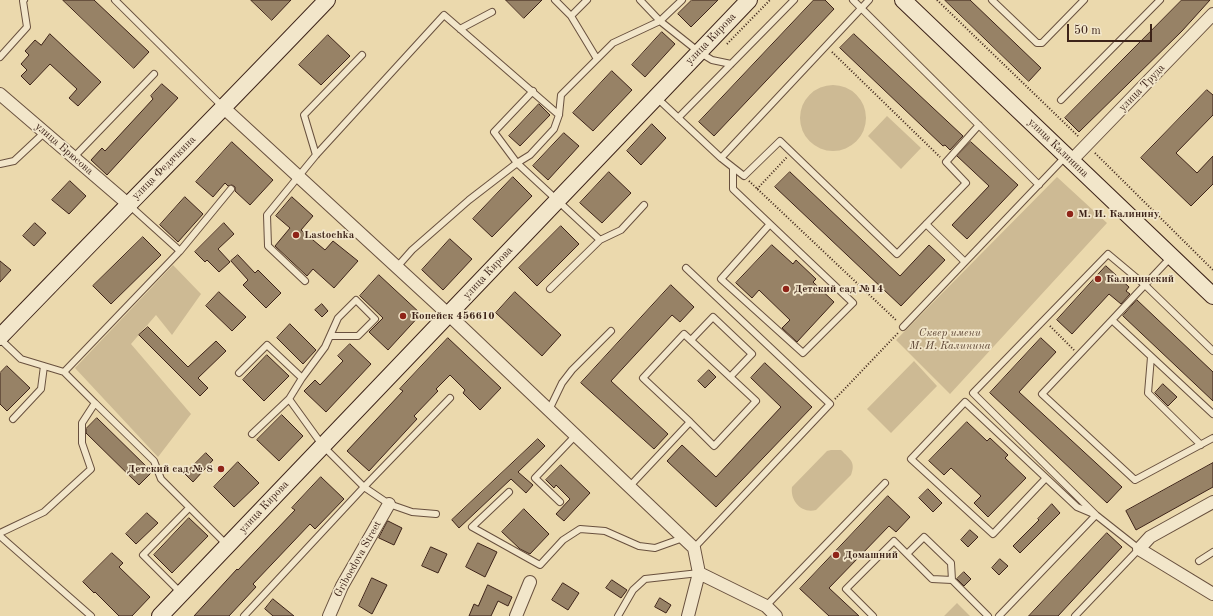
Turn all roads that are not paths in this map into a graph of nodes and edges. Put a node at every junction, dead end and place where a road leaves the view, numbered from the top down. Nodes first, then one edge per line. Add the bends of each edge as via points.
1 (24, 0) edge
2 (115, 0) edge
3 (327, 0) edge
4 (555, 0) edge
5 (587, 0) edge
6 (640, 0) edge
7 (682, 0) edge
8 (794, 0) edge
9 (853, 0) edge
10 (869, 0) edge
11 (902, 0) edge
12 (992, 0) edge
13 (1084, 0) edge
14 (1160, 0) edge
15 (746, 1) edge
16 (861, 8) junction
17 (492, 12) dead end
18 (1213, 14) edge
19 (571, 16) junction
20 (660, 21) junction
21 (460, 29) junction
22 (699, 52) junction
23 (362, 55) dead end
24 (0, 57) edge
25 (597, 59) junction
26 (731, 64) junction
27 (154, 74) dead end
28 (533, 91) junction
29 (0, 94) edge
30 (655, 97) junction
31 (1061, 100) dead end
32 (224, 108) junction
33 (559, 115) junction
34 (678, 118) junction
35 (979, 125) junction
36 (45, 132) junction
37 (316, 155) junction
38 (74, 157) junction
39 (721, 158) junction
40 (1068, 159) junction
41 (517, 163) junction
42 (0, 164) edge
43 (733, 168) junction
44 (298, 176) junction
45 (1038, 185) junction
46 (231, 189) dead end
47 (558, 199) junction
48 (128, 204) junction
49 (644, 205) dead end
50 (770, 224) junction
51 (926, 224) junction
52 (600, 240) junction
53 (180, 251) junction
54 (1172, 256) junction
55 (965, 262) junction
56 (397, 267) junction
57 (686, 268) dead end
58 (305, 281) dead end
59 (1145, 285) junction
60 (550, 289) dead end
61 (1213, 296) edge
62 (449, 315) junction
63 (1112, 320) junction
64 (903, 327) road end
65 (611, 331) dead end
66 (330, 336) junction
67 (0, 338) edge
68 (691, 340) junction
69 (1213, 351) edge
70 (1151, 357) junction
71 (44, 366) junction
72 (64, 372) junction
73 (239, 373) dead end
74 (730, 377) junction
75 (302, 378) junction
76 (450, 398) dead end
77 (289, 399) junction
78 (95, 403) junction
79 (549, 410) junction
80 (1213, 414) edge
81 (13, 419) dead end
82 (690, 422) junction
83 (252, 434) dead end
84 (575, 436) junction
85 (1213, 438) edge
86 (1201, 445) junction
87 (323, 446) junction
88 (1046, 478) junction
89 (885, 483) dead end
90 (629, 486) junction
91 (364, 487) junction
92 (509, 492) dead end
93 (560, 502) dead end
94 (1213, 502) edge
95 (389, 504) junction
96 (189, 508) junction
97 (436, 514) dead end
98 (1096, 515) junction
99 (0, 535) edge
100 (683, 538) junction
101 (228, 546) junction
102 (694, 548) junction
103 (1139, 549) junction
104 (1213, 552) edge
105 (907, 554) junction
106 (1199, 561) dead end
107 (699, 573) junction
108 (952, 580) junction
109 (530, 582) dead end
110 (182, 594) junction
111 (1213, 594) edge
112 (766, 606) junction
113 (91, 616) edge
114 (160, 616) edge
115 (244, 616) edge
116 (329, 616) edge
117 (516, 616) edge
118 (618, 616) edge
119 (688, 616) edge
120 (776, 616) edge
121 (874, 616) edge
122 (988, 616) edge
123 (999, 616) edge
124 (1075, 616) edge

1 - 24 lane via 27,27
2 - 32 lane
3 - 32 street, улица Федячкина
4 - 19 lane
5 - 19 lane
6 - 20 lane
7 - 20 lane
8 - 26 lane
9 - 16 lane
10 - 16 lane
11 - 40 street, улица Калинина
12 - 13 lane via 1037,43 1042,43
14 - 31 lane
15 - 22 street, улица Кирова
16 - 35 lane
16 - 39 lane
17 - 21 lane
18 - 40 street, улица Труда via 1086,145
19 - 25 lane
20 - 22 lane
20 - 25 lane via 613,43
21 - 28 lane
21 - 37 lane via 444,15
22 - 26 lane via 712,60
22 - 30 street, улица Кирова
23 - 37 lane via 304,115
25 - 33 lane via 561,95
26 - 34 lane
27 - 38 lane
28 - 33 lane
28 - 41 lane via 494,132
29 - 36 street, улица Брюсова
30 - 34 lane
30 - 47 street, улица Кирова
32 - 44 street
32 - 48 street, улица Федячкина
33 - 41 lane via 554,129 530,155
34 - 39 lane
35 - 45 lane
35 - 51 lane via 946,162 966,183
36 - 38 street, улица Брюсова
36 - 42 lane via 14,161
37 - 44 lane
38 - 48 street, улица Брюсова
39 - 43 lane
40 - 45 lane
40 - 54 street, улица Калинина
41 - 47 lane
41 - 56 lane via 469,200 412,250
43 - 50 lane via 733,189
43 - 51 lane via 744,176 780,141 897,254
44 - 56 street
44 - 58 lane via 267,215 268,246
45 - 55 lane
46 - 53 lane
47 - 52 lane
47 - 62 street, улица Кирова
48 - 53 lane
48 - 67 street, улица Федячкина
49 - 52 lane via 622,230
50 - 50 lane via 853,303 802,353 721,279
51 - 55 lane
52 - 60 lane
53 - 72 lane
54 - 59 lane
54 - 61 street, улица Калинина
55 - 64 lane
56 - 62 street
57 - 102 lane via 830,404
59 - 63 lane
59 - 69 lane
59 - 98 lane via 1108,254 973,393
62 - 79 street
62 - 87 street, улица Кирова
63 - 70 lane
63 - 86 lane via 1042,394 1135,480
65 - 79 lane via 572,370 562,383
66 - 66 lane via 338,318 356,300 375,319 358,336
66 - 75 lane via 325,348
67 - 71 lane via 21,359
68 - 74 lane
68 - 74 lane via 713,317 752,354
68 - 82 lane via 684,334 643,378
70 - 80 lane
70 - 86 lane via 1148,393
71 - 72 lane
71 - 81 lane via 41,389
72 - 78 lane
73 - 75 lane via 267,345
74 - 82 lane via 756,401 714,446
75 - 77 lane
76 - 91 lane
77 - 83 lane
77 - 87 lane
78 - 96 lane via 154,461 161,479
78 - 99 lane via 82,423 82,443 91,469 44,512
79 - 84 street
82 - 90 lane
84 - 90 street
84 - 93 lane via 535,478
85 - 86 lane
87 - 91 lane
87 - 101 street, улица Кирова
88 - 88 lane via 965,402 911,459 993,534
88 - 98 lane via 1077,507
89 - 112 lane
90 - 100 street
91 - 95 lane
91 - 115 lane
92 - 100 lane via 472,527 540,566 563,540 580,529 605,531 638,546 655,548
94 - 103 street via 1150,537
95 - 97 lane via 412,512
95 - 116 street, Griboedova Street via 342,586
96 - 101 lane
96 - 110 lane via 143,555
98 - 103 lane
98 - 123 lane
99 - 113 lane
100 - 102 street
101 - 110 street, улица Кирова
102 - 107 street
103 - 111 street
103 - 124 lane
104 - 106 lane
105 - 108 lane via 932,579
105 - 108 lane via 924,537 951,563
105 - 121 lane via 894,541 846,589
107 - 112 street
107 - 118 lane via 645,579 633,590
107 - 119 street
108 - 122 lane
109 - 117 street
110 - 114 street, улица Кирова
112 - 120 street

